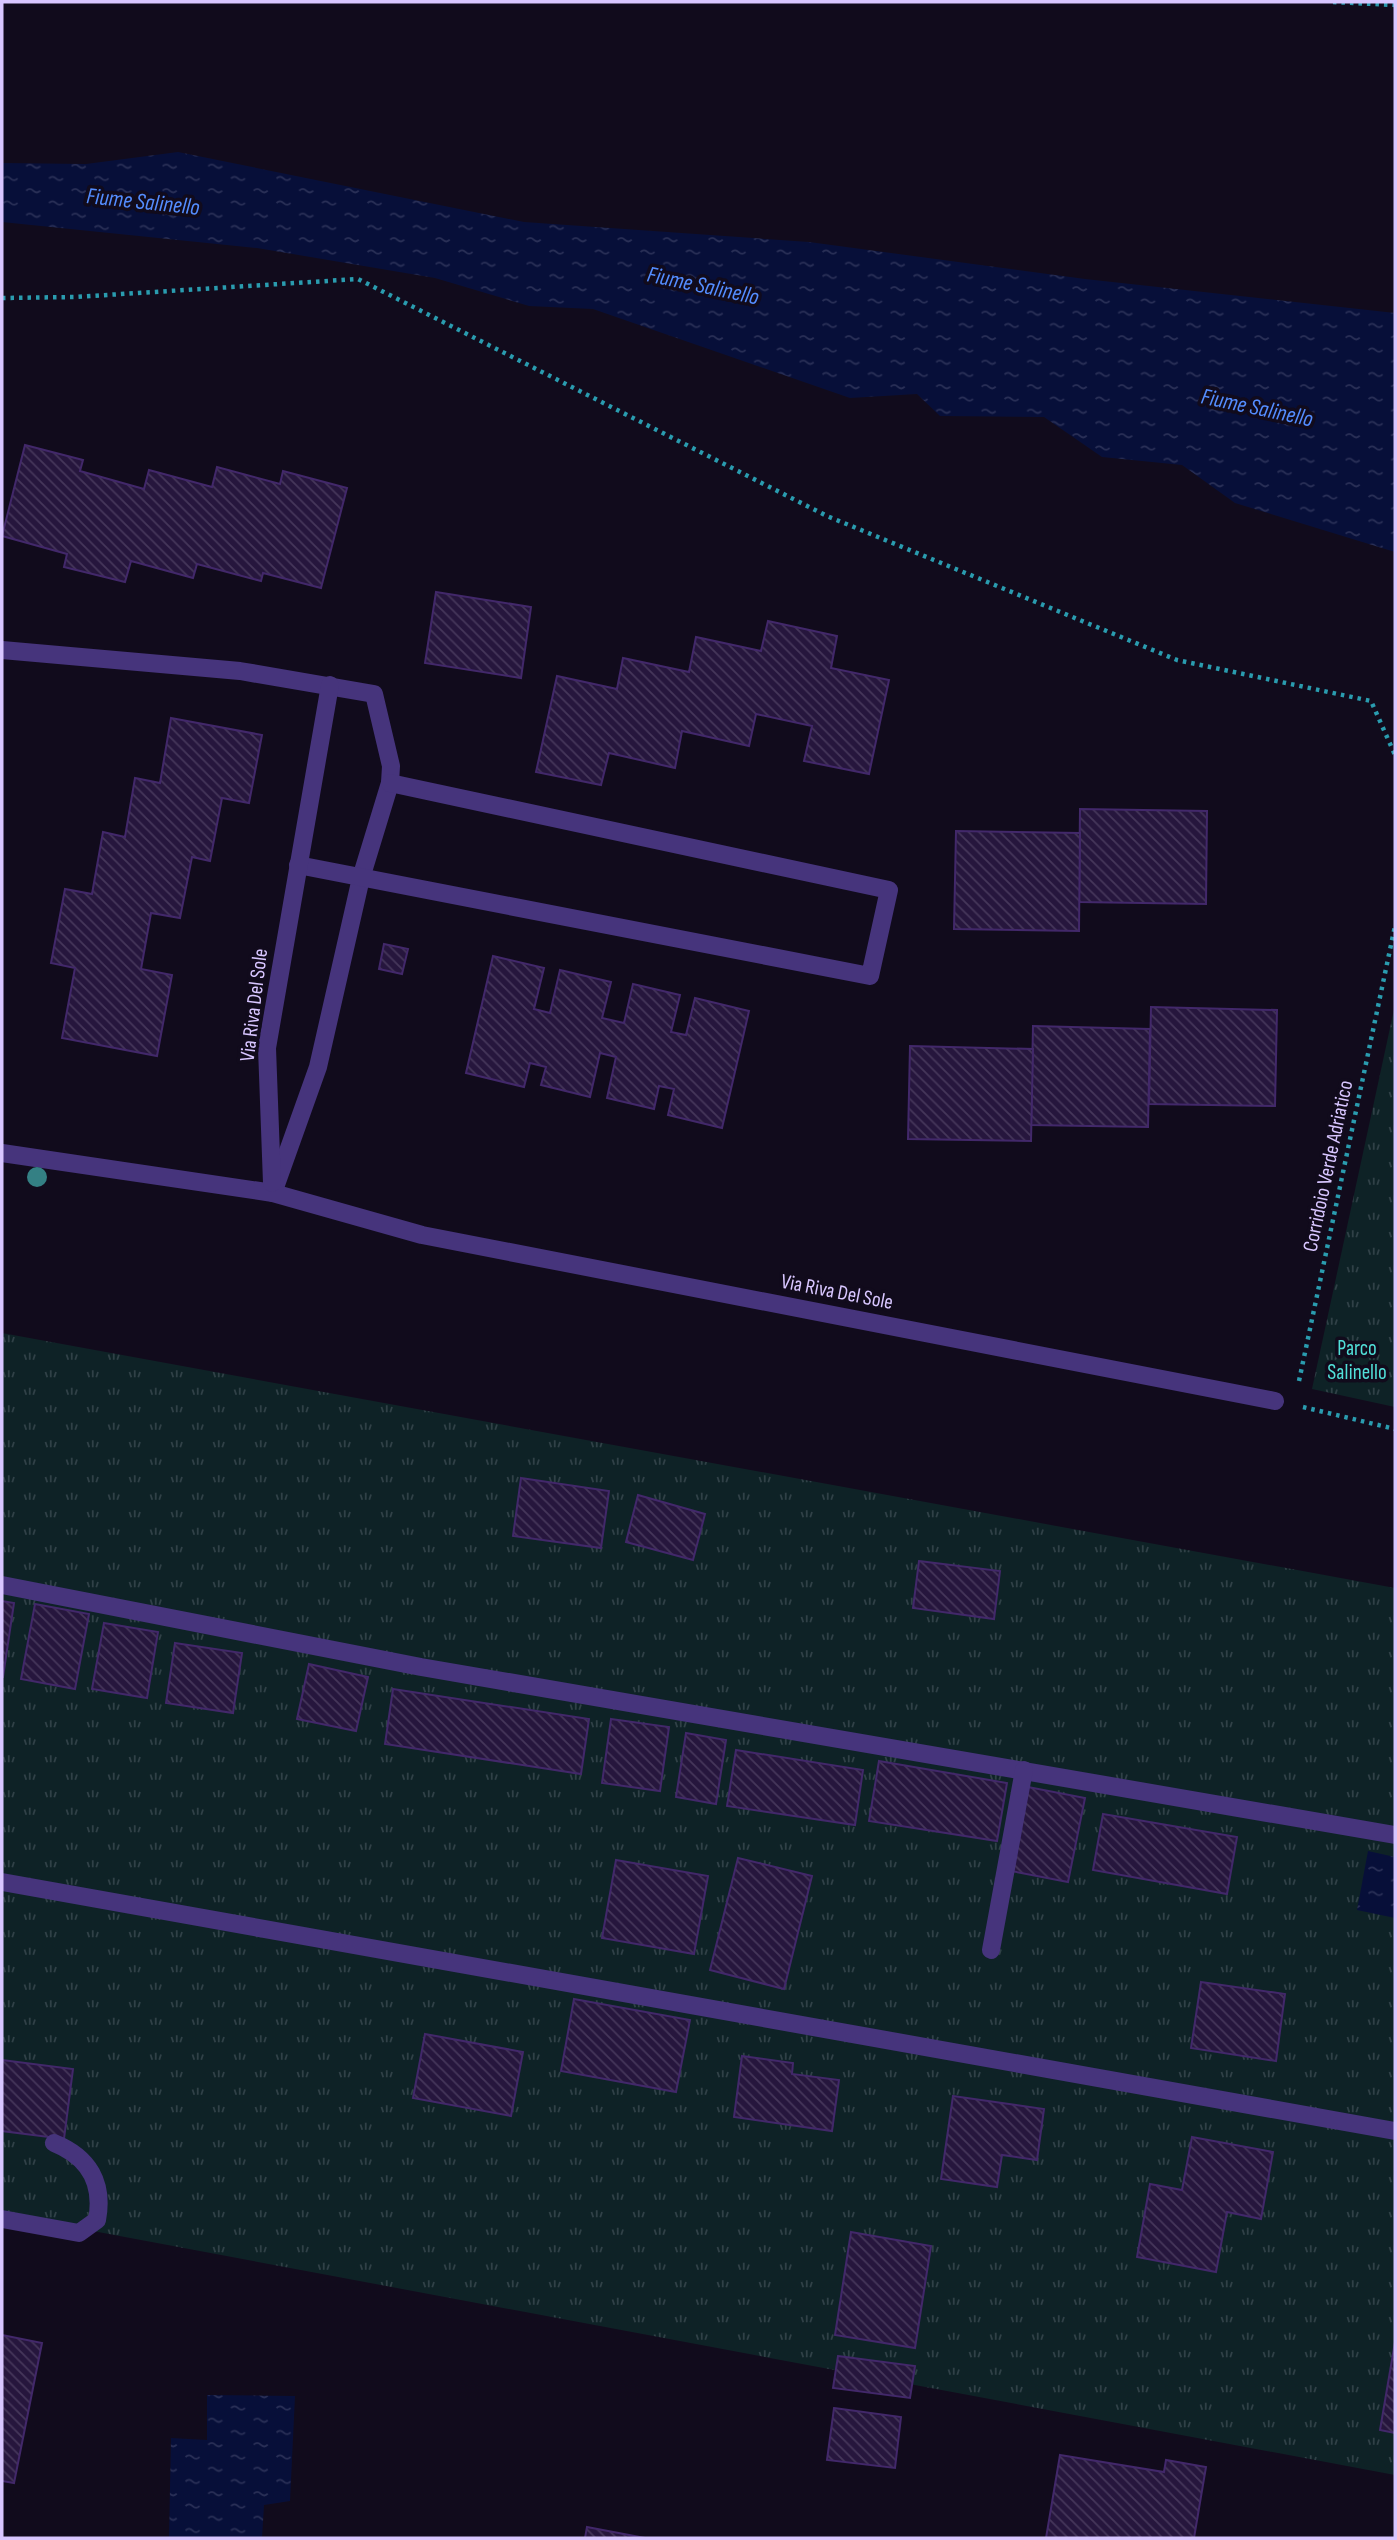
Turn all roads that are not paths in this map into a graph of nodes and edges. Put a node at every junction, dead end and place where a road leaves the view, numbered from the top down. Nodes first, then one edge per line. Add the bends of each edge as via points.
1 (2, 650) edge
2 (330, 685) junction
3 (390, 783) junction
4 (298, 865) junction
5 (361, 878) junction
6 (2, 1153) edge
7 (272, 1194) junction
8 (1275, 1401) road end
9 (2, 1586) edge
10 (1024, 1770) junction
11 (1395, 1835) edge
12 (2, 1882) edge
13 (992, 1950) dead end
14 (1395, 2131) edge
15 (54, 2143) dead end
16 (2, 2219) edge

1 - 2 street via 240,671
2 - 3 street via 374,694 391,766
2 - 4 street, Via Riva Del Sole
3 - 5 street
3 - 5 street via 889,890 870,976
4 - 5 street
4 - 7 street, Via Riva Del Sole via 267,1048
5 - 7 street via 318,1067
6 - 7 street, Via Riva Del Sole
7 - 8 street, Via Riva Del Sole via 422,1235
9 - 10 street via 421,1667
10 - 11 street
10 - 13 street
12 - 14 street
15 - 16 street via 75,2151 98,2185 97,2220 79,2233

